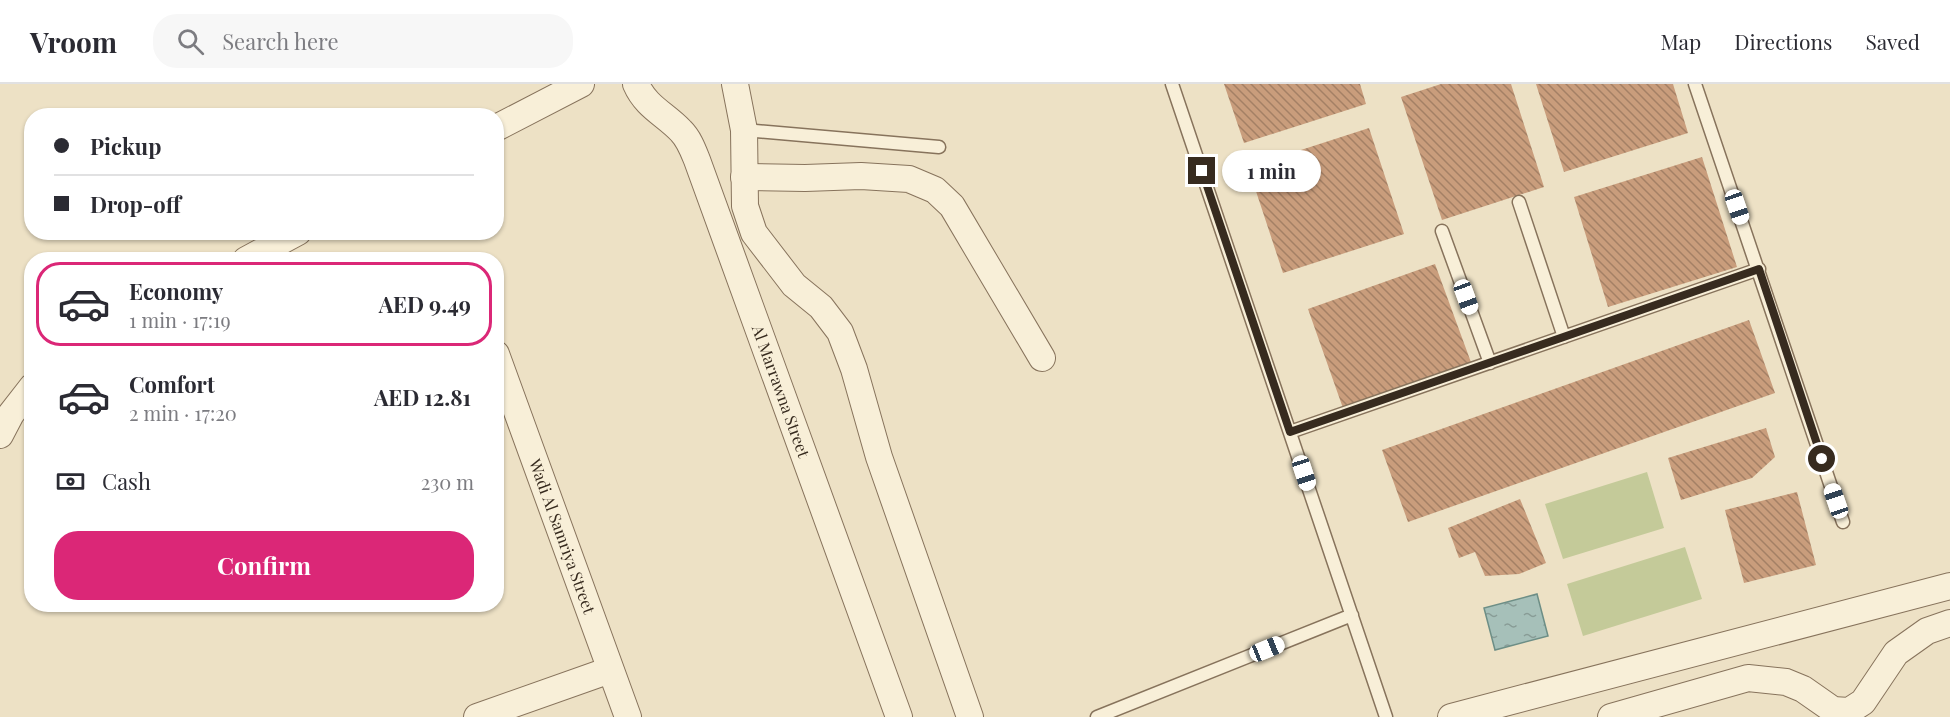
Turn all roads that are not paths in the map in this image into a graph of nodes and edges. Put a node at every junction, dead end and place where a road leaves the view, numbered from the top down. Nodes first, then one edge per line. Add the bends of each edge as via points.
1 (581, 84) edge
2 (636, 84) edge
3 (735, 84) edge
4 (1172, 84) edge
5 (1695, 84) edge
6 (504, 124) edge
7 (744, 130) junction
8 (939, 147) dead end
9 (744, 177) junction
10 (1519, 202) dead end
11 (1442, 231) dead end
12 (283, 240) edge
13 (261, 252) edge
14 (1759, 269) junction
15 (1564, 337) junction
16 (1042, 358) dead end
17 (1490, 363) junction
18 (504, 376) edge
19 (24, 397) edge
20 (1290, 432) junction
21 (0, 435) edge
22 (1843, 522) dead end
23 (1950, 586) edge
24 (1352, 615) junction
25 (1950, 623) edge
26 (610, 670) junction
27 (1847, 713) edge
28 (477, 717) edge
29 (628, 717) edge
30 (899, 717) edge
31 (970, 717) edge
32 (1097, 717) edge
33 (1386, 717) edge
34 (1451, 717) edge
35 (1611, 717) edge

1 - 6 street
2 - 30 street, Al Marrawna Street via 652,108 683,133 698,159
3 - 7 street
4 - 20 lane
5 - 14 lane
7 - 8 lane
7 - 9 street
9 - 16 street via 885,177 909,179 935,190 952,206
9 - 31 street via 745,206 754,233 794,285 821,308 840,332 879,457
10 - 15 lane
11 - 17 lane
12 - 13 street
14 - 15 lane
14 - 22 lane
15 - 17 lane
17 - 20 lane
18 - 26 street, Wadi Al Samriya Street
19 - 21 street
20 - 24 lane
23 - 34 street
24 - 32 lane
24 - 33 lane
25 - 27 street via 1927,631 1896,653
26 - 28 street
26 - 29 street, Wadi Al Samriya Street
27 - 35 street via 1786,682 1748,678

